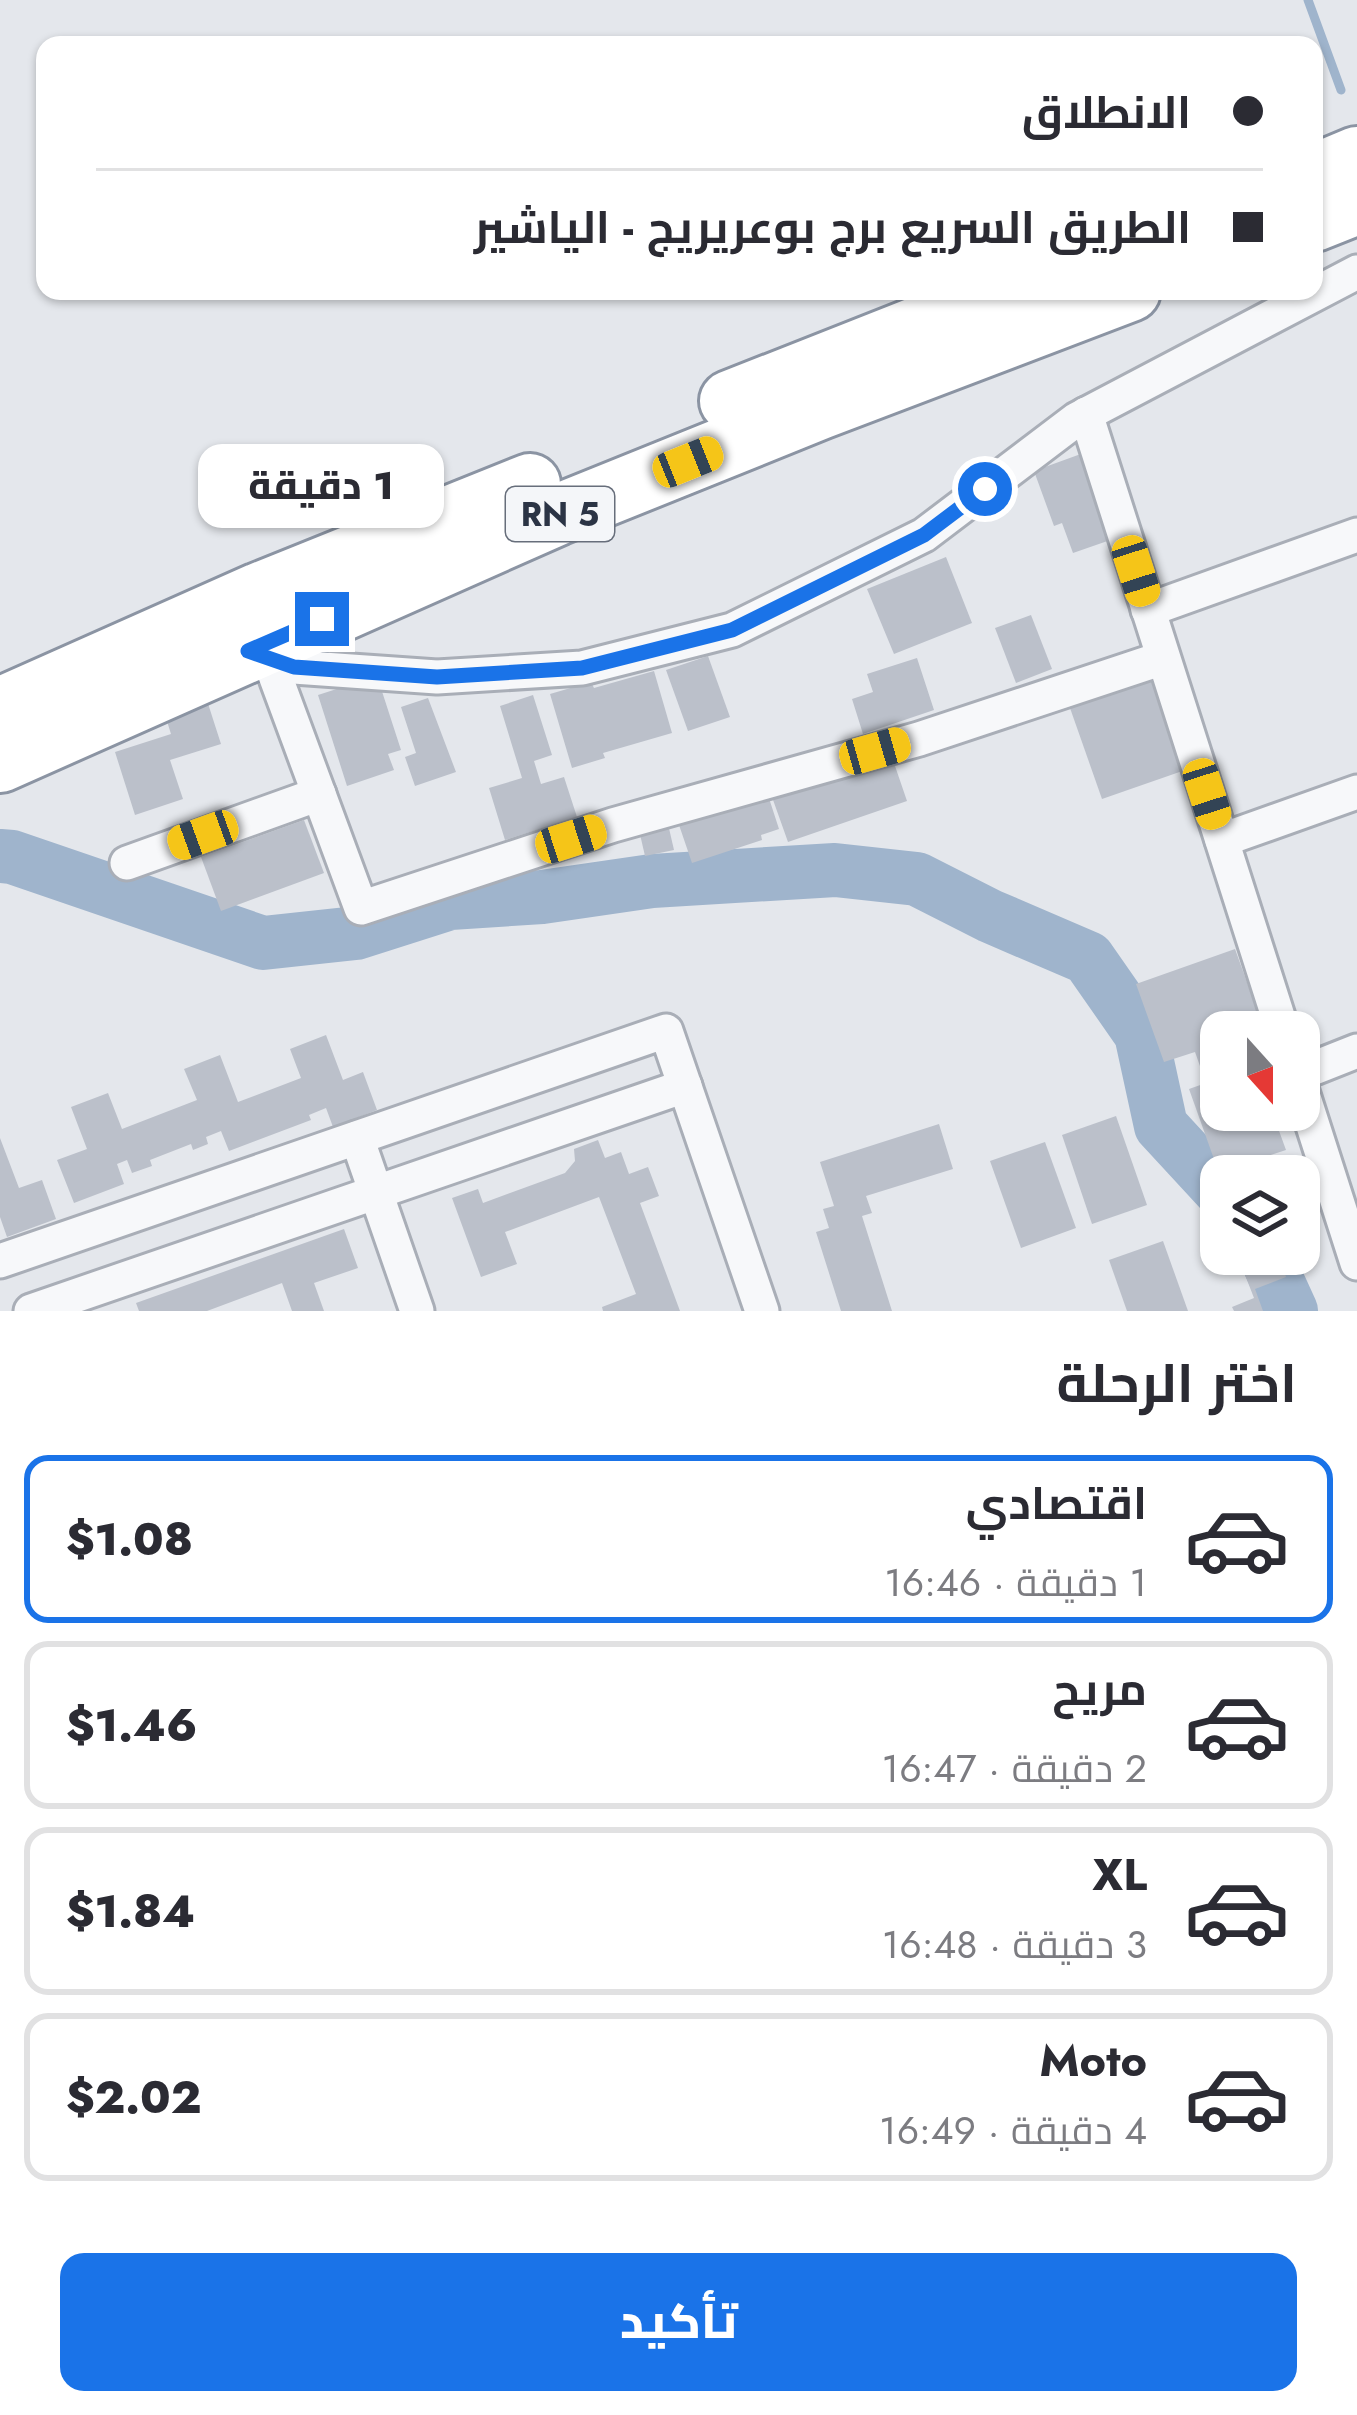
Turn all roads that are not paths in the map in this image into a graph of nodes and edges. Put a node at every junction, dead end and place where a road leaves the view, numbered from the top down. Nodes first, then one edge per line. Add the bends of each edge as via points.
1 (1357, 157) edge
2 (1334, 215) edge
3 (1357, 272) edge
4 (1323, 290) edge
5 (985, 300) edge
6 (1106, 300) edge
7 (1304, 300) edge
8 (1086, 414) junction
9 (1357, 536) edge
10 (1148, 610) junction
11 (259, 655) junction
12 (1163, 658) junction
13 (0, 708) edge
14 (0, 761) edge
15 (1357, 792) edge
16 (319, 794) junction
17 (1222, 840) junction
18 (127, 863) dead end
19 (1276, 1011) edge
20 (1357, 1051) edge
21 (1320, 1068) edge
22 (685, 1086) junction
23 (1316, 1131) edge
24 (357, 1138) junction
25 (376, 1192) junction
26 (71, 1236) junction
27 (0, 1261) edge
28 (1357, 1263) edge
29 (93, 1301) edge
30 (32, 1311) edge
31 (417, 1311) edge
32 (762, 1311) edge

1 - 2 highway
3 - 4 street
5 - 13 highway, RN 5 via 260,593
6 - 11 highway, RN 5 via 578,506
7 - 8 street
8 - 10 street
8 - 11 street via 924,535 732,630 582,668 458,676 294,667
9 - 10 street
10 - 12 street
11 - 14 highway, RN 5
11 - 16 street
12 - 16 street via 361,908
12 - 17 street
15 - 17 street
16 - 18 street
17 - 19 street
20 - 21 street
22 - 24 street via 666,1031
22 - 25 street
22 - 32 street
23 - 28 street
24 - 25 street
24 - 26 street
25 - 29 street
25 - 31 street
26 - 27 street
26 - 29 street
29 - 30 street

